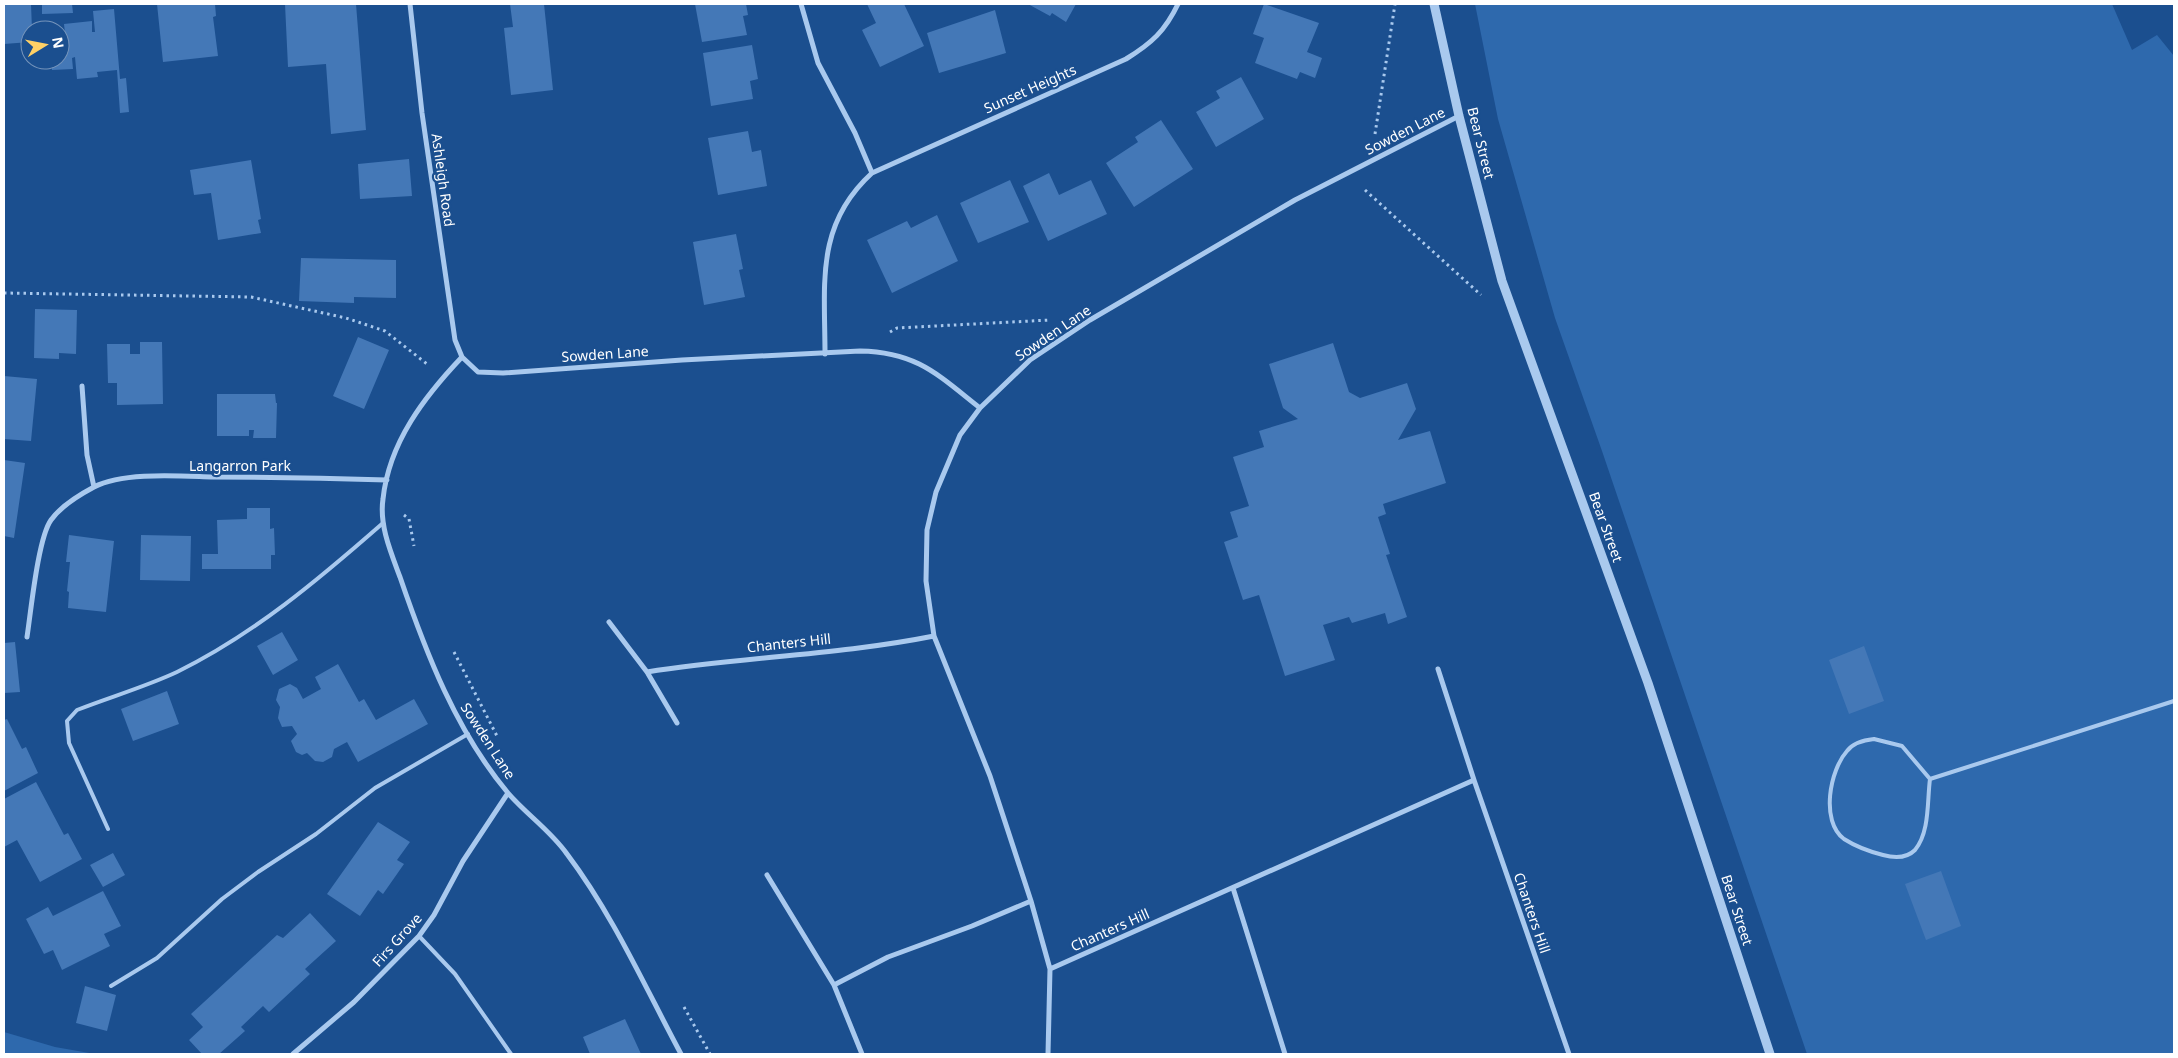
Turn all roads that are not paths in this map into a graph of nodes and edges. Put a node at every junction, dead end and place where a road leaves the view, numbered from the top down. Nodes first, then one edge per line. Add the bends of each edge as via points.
1 (410, 4) edge
2 (801, 4) edge
3 (1178, 4) edge
4 (1434, 4) edge
5 (1459, 116) junction
6 (872, 173) junction
7 (825, 354) junction
8 (462, 357) junction
9 (82, 386) dead end
10 (980, 408) junction
11 (387, 480) junction
12 (94, 487) junction
13 (383, 523) junction
14 (609, 622) dead end
15 (934, 636) junction
16 (27, 637) dead end
17 (1438, 669) dead end
18 (647, 672) junction
19 (2174, 701) edge
20 (677, 724) dead end
21 (468, 734) junction
22 (1474, 780) junction
23 (1930, 780) junction
24 (508, 793) junction
25 (108, 829) dead end
26 (768, 874) dead end
27 (1233, 888) junction
28 (1030, 901) junction
29 (419, 936) junction
30 (1050, 969) junction
31 (834, 985) junction
32 (111, 986) dead end
33 (293, 1054) edge
34 (511, 1054) edge
35 (681, 1054) edge
36 (862, 1054) edge
37 (1048, 1054) edge
38 (1285, 1054) edge
39 (1569, 1054) edge
40 (1770, 1054) edge

1 - 8 street, Ashleigh Road via 453,330
2 - 6 street via 818,63
3 - 6 street, Sunset Heights via 1165,28 1152,42 1126,58
4 - 5 street, Bear Street
5 - 10 street, Sowden Lane via 1295,200 1090,320 1030,360
5 - 40 street, Bear Street via 1502,281 1648,683
6 - 7 street, Sunset Heights via 847,200 830,240 825,271
7 - 8 street, Sowden Lane via 503,373 478,372
7 - 10 street, Sowden Lane via 860,351 900,355 932,369
8 - 11 street, Sowden Lane via 413,417 398,445
9 - 12 street via 87,455
10 - 15 street via 960,435 950,456 926,530 926,581
11 - 12 street, Langarron Park via 161,476 103,482
11 - 13 street, Sowden Lane
12 - 16 street, Langarron Park via 80,494 51,520 43,537
13 - 21 street, Sowden Lane via 417,628 447,698
13 - 25 lane via 266,620 221,649 175,673 77,710 67,721 68,744
14 - 18 street
15 - 18 street, Chanters Hill via 889,645
15 - 28 street via 990,776
17 - 22 street, Chanters Hill
18 - 20 street
19 - 23 lane
21 - 24 street, Sowden Lane
21 - 32 lane via 375,788 316,834 222,899 157,958
22 - 27 street, Chanters Hill
22 - 39 street, Chanters Hill
23 - 23 lane via 1922,836 1915,850 1905,856 1894,858 1873,852 1843,838 1834,825 1830,813 1830,790 1836,769 1847,750 1862,740 1874,738 1902,746
24 - 29 street, Firs Grove via 463,860
24 - 35 street, Sowden Lane via 566,852 591,888
26 - 31 street
27 - 30 street, Chanters Hill
27 - 38 street
28 - 30 street
28 - 31 street via 888,957
29 - 33 street, Firs Grove via 354,1002
29 - 34 lane via 455,974
30 - 37 street
31 - 36 street

